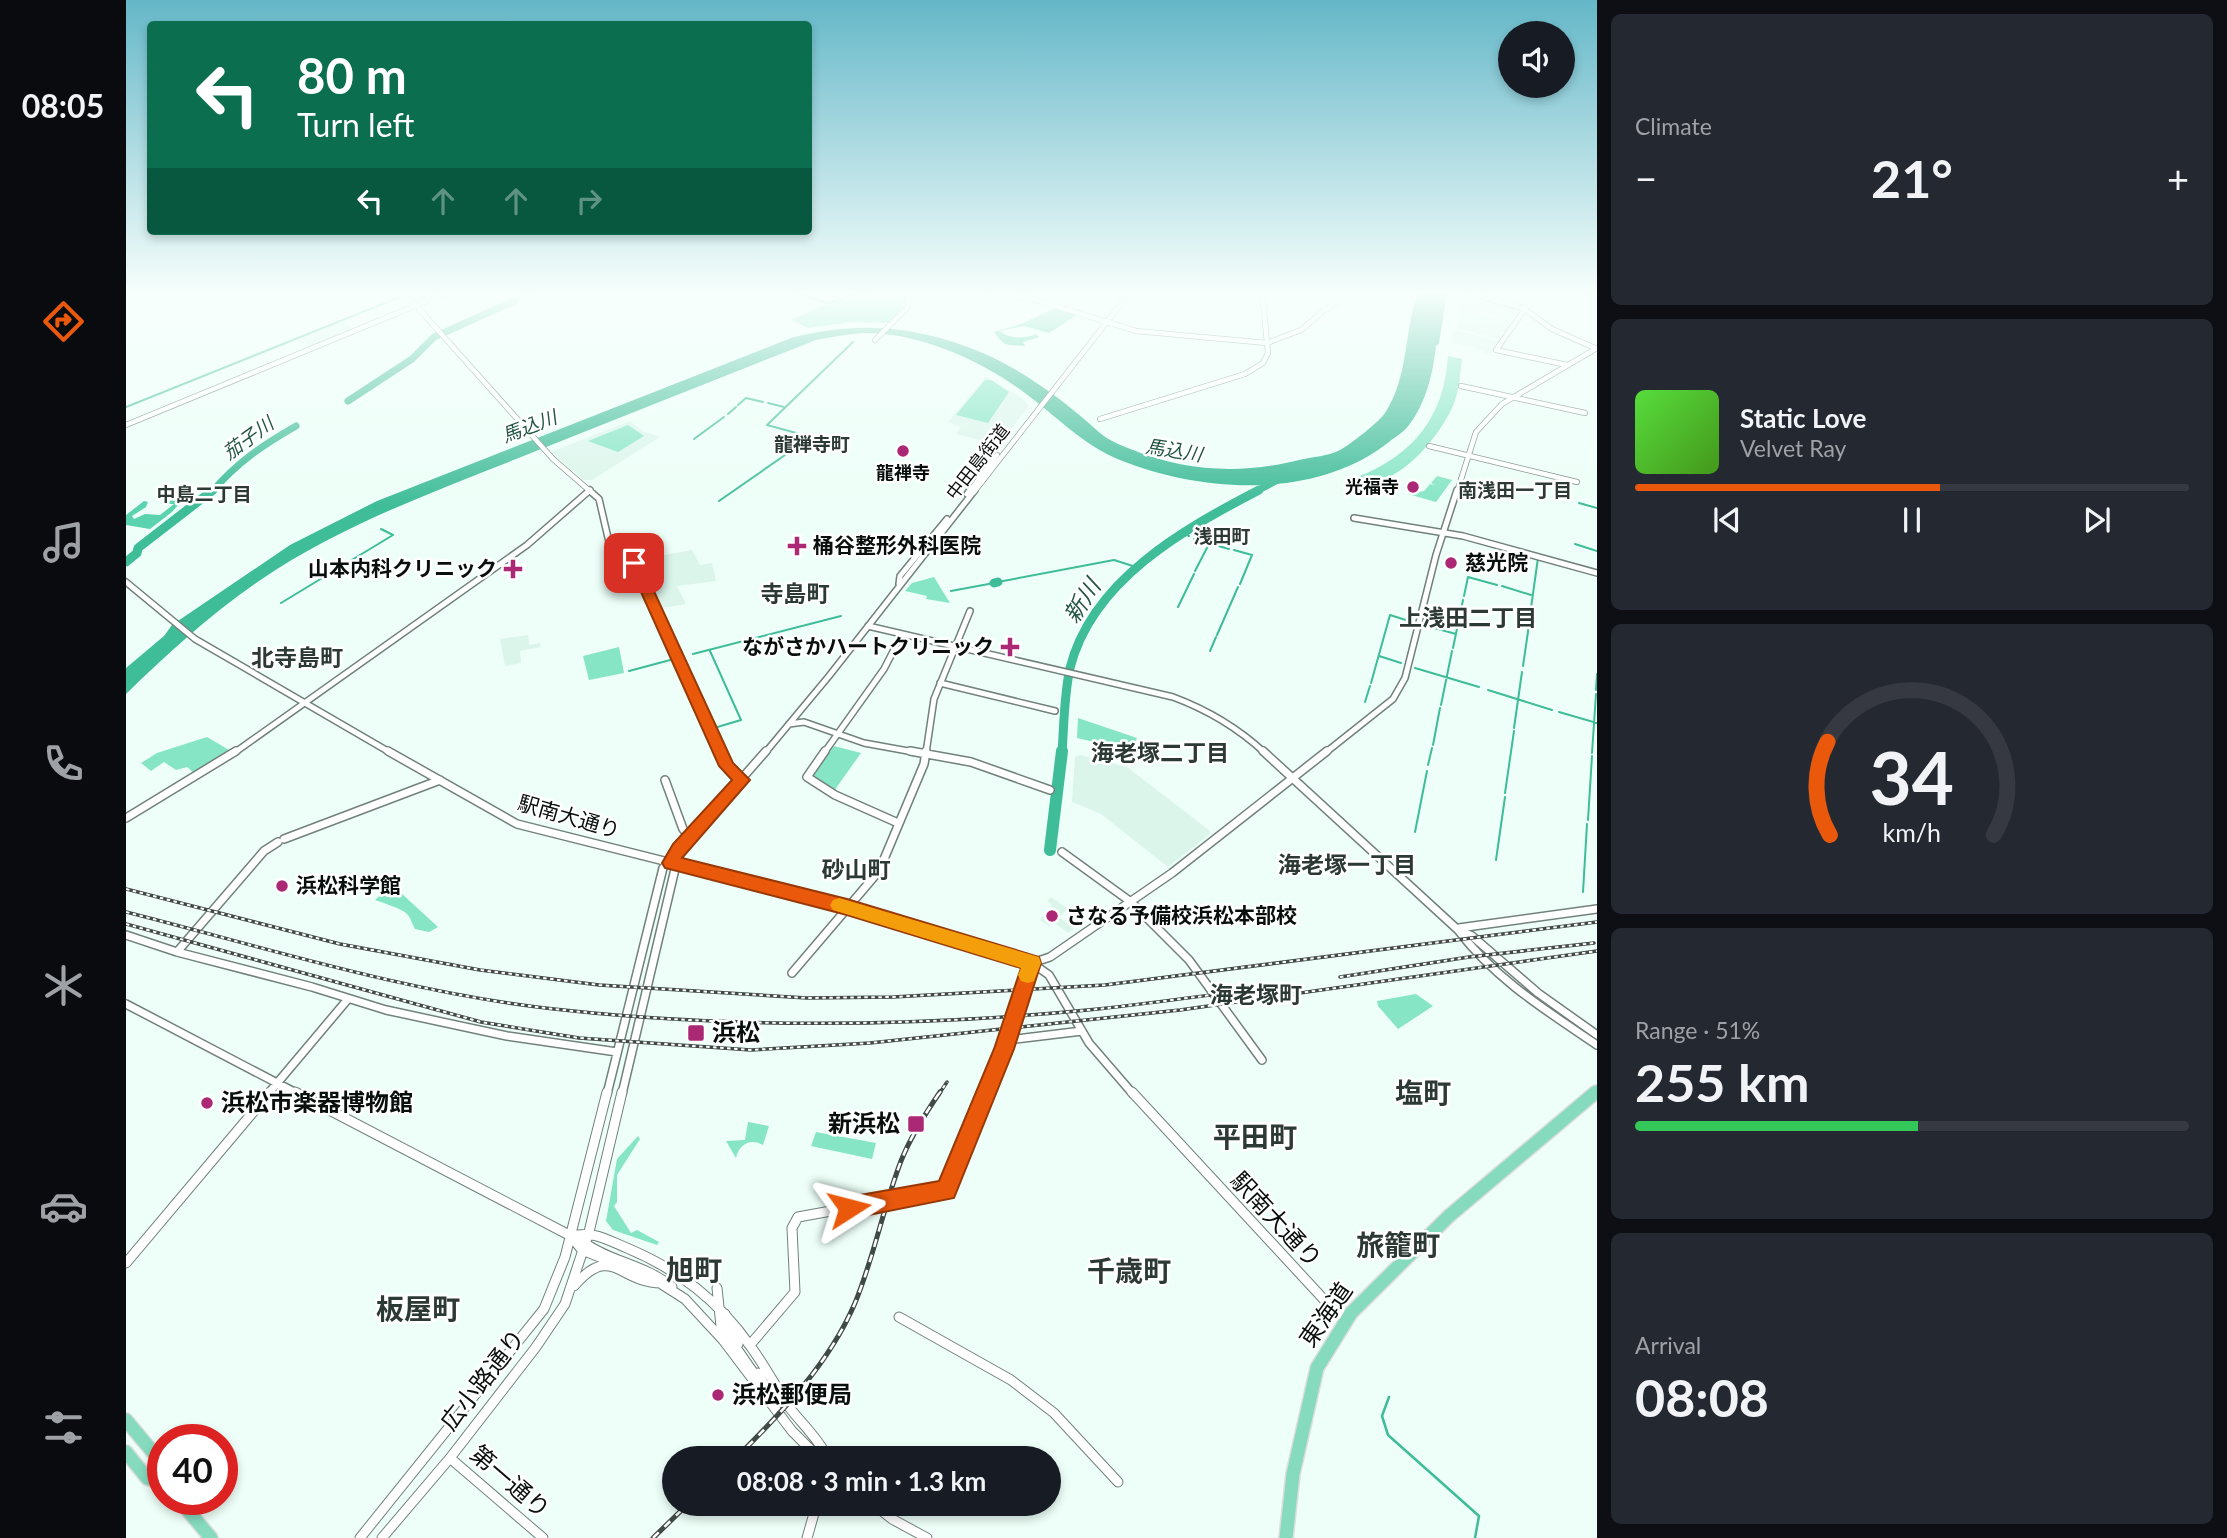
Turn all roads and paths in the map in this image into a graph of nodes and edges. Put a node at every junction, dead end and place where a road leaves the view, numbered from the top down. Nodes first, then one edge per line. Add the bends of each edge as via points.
1 (278, 363) edge
2 (467, 363) edge
3 (1072, 363) edge
4 (1264, 363) edge
5 (1556, 363) edge
6 (1571, 363) edge
7 (1567, 365) junction
8 (1461, 386) dead end
9 (1513, 397) junction
10 (1585, 413) dead end
11 (1100, 419) dead end
12 (126, 425) edge
13 (1429, 446) dead end
14 (1467, 455) junction
15 (1577, 482) dead end
16 (590, 490) junction
17 (1354, 518) dead end
18 (1443, 532) junction
19 (1597, 573) edge
20 (126, 582) edge
21 (970, 611) dead end
22 (868, 626) junction
23 (902, 634) junction
24 (955, 647) junction
25 (940, 683) junction
26 (304, 704) junction
27 (1055, 711) dead end
28 (799, 712) junction
29 (804, 722) junction
30 (789, 724) junction
31 (836, 735) junction
32 (926, 753) junction
33 (1292, 778) junction
34 (440, 780) junction
35 (665, 780) dead end
36 (742, 780) junction
37 (1050, 790) dead end
38 (126, 818) edge
39 (898, 823) junction
40 (690, 837) junction
41 (1062, 852) dead end
42 (671, 863) junction
43 (1131, 902) junction
44 (847, 907) junction
45 (1597, 909) edge
46 (1457, 929) junction
47 (126, 935) edge
48 (177, 952) junction
49 (1032, 963) junction
50 (792, 973) dead end
51 (348, 999) junction
52 (127, 1006) edge
53 (1082, 1031) junction
54 (1597, 1035) edge
55 (1007, 1040) junction
56 (1597, 1045) edge
57 (617, 1052) junction
58 (1262, 1060) dead end
59 (276, 1084) junction
60 (1597, 1091) edge
61 (589, 1232) junction
62 (574, 1236) junction
63 (583, 1247) junction
64 (126, 1263) edge
65 (661, 1283) junction
66 (572, 1288) junction
67 (716, 1288) dead end
68 (675, 1291) junction
69 (721, 1311) junction
70 (899, 1317) dead end
71 (1347, 1319) junction
72 (750, 1345) junction
73 (762, 1390) junction
74 (772, 1404) junction
75 (126, 1420) edge
76 (147, 1445) edge
77 (807, 1446) edge
78 (822, 1446) edge
79 (126, 1452) edge
80 (450, 1458) junction
81 (147, 1478) edge
82 (1118, 1482) dead end
83 (192, 1515) edge
84 (813, 1516) edge
85 (888, 1516) edge
86 (211, 1538) edge
87 (360, 1538) edge
88 (382, 1538) edge
89 (543, 1538) edge
90 (807, 1538) edge
91 (927, 1538) edge
92 (1286, 1538) edge

1 - 12 street
2 - 16 street via 560,466
3 - 22 street, 中田島街道
4 - 11 street via 1245,374
5 - 7 street
6 - 7 street
7 - 9 street
8 - 9 street
9 - 10 street
9 - 14 street via 1483,422
13 - 14 street
14 - 15 street
14 - 18 street
16 - 26 street via 527,545
16 - 36 street via 600,500 612,555 636,564 727,766
17 - 18 street
18 - 19 street
18 - 33 street via 1400,689 1387,706
20 - 26 street, 駅南大通り via 195,638
21 - 24 street
22 - 23 street
22 - 28 street, 中田島街道
23 - 24 street
23 - 31 street via 891,659
24 - 25 street
24 - 33 street via 1207,710 1237,729
25 - 27 street
25 - 32 street
26 - 34 street, 駅南大通り
26 - 38 street
28 - 29 street
28 - 30 street, 中田島街道
29 - 30 street
29 - 31 street
30 - 36 street, 中田島街道
31 - 32 street
31 - 39 street via 809,771 808,780
32 - 37 street via 979,764
32 - 39 street
33 - 43 street
33 - 46 street
34 - 42 street, 駅南大通り via 517,824
34 - 48 street via 281,840 264,851
35 - 40 street
36 - 40 street, 中田島街道
39 - 44 street via 888,858
40 - 42 street, 中田島街道
41 - 43 street
42 - 44 street, 駅南大通り
42 - 57 street, 中田島街道 via 663,868
42 - 61 street, 広小路通り via 675,869
43 - 49 street via 1050,957
43 - 58 street via 1189,960
44 - 49 street, 駅南大通り
44 - 50 street
45 - 46 street
46 - 54 street
46 - 56 street via 1517,988
47 - 48 street
48 - 51 street
49 - 53 street, 駅南大通り via 1049,975
49 - 55 street
51 - 57 street via 479,1031
51 - 59 street
52 - 59 street
53 - 55 street
53 - 71 street, 駅南大通り via 1122,1083
55 - 72 street via 946,1191 798,1217 792,1228 795,1292
57 - 62 street, 中田島街道 via 573,1223
59 - 62 street
59 - 64 street
60 - 71 highway, 東海道 via 1449,1216
61 - 62 street
61 - 63 street, 広小路通り
61 - 69 street via 673,1269
62 - 63 street
62 - 87 street, 広小路通り via 559,1280 537,1321
63 - 65 street
63 - 66 street, 広小路通り
63 - 68 street via 653,1273
65 - 66 street via 598,1265
65 - 68 street
66 - 80 street, 広小路通り via 550,1328
67 - 69 street
68 - 73 street via 705,1319
69 - 72 street
69 - 73 street via 724,1332
69 - 74 street via 727,1330 754,1367
70 - 82 street via 1011,1380 1054,1413
71 - 92 highway, 東海道 via 1321,1360 1311,1391 1293,1474
72 - 78 street via 790,1408
73 - 74 street
74 - 77 street
75 - 76 highway
79 - 81 highway
80 - 88 street, 広小路通り
80 - 89 street, 第一通り
83 - 86 highway
84 - 90 street
85 - 91 street

